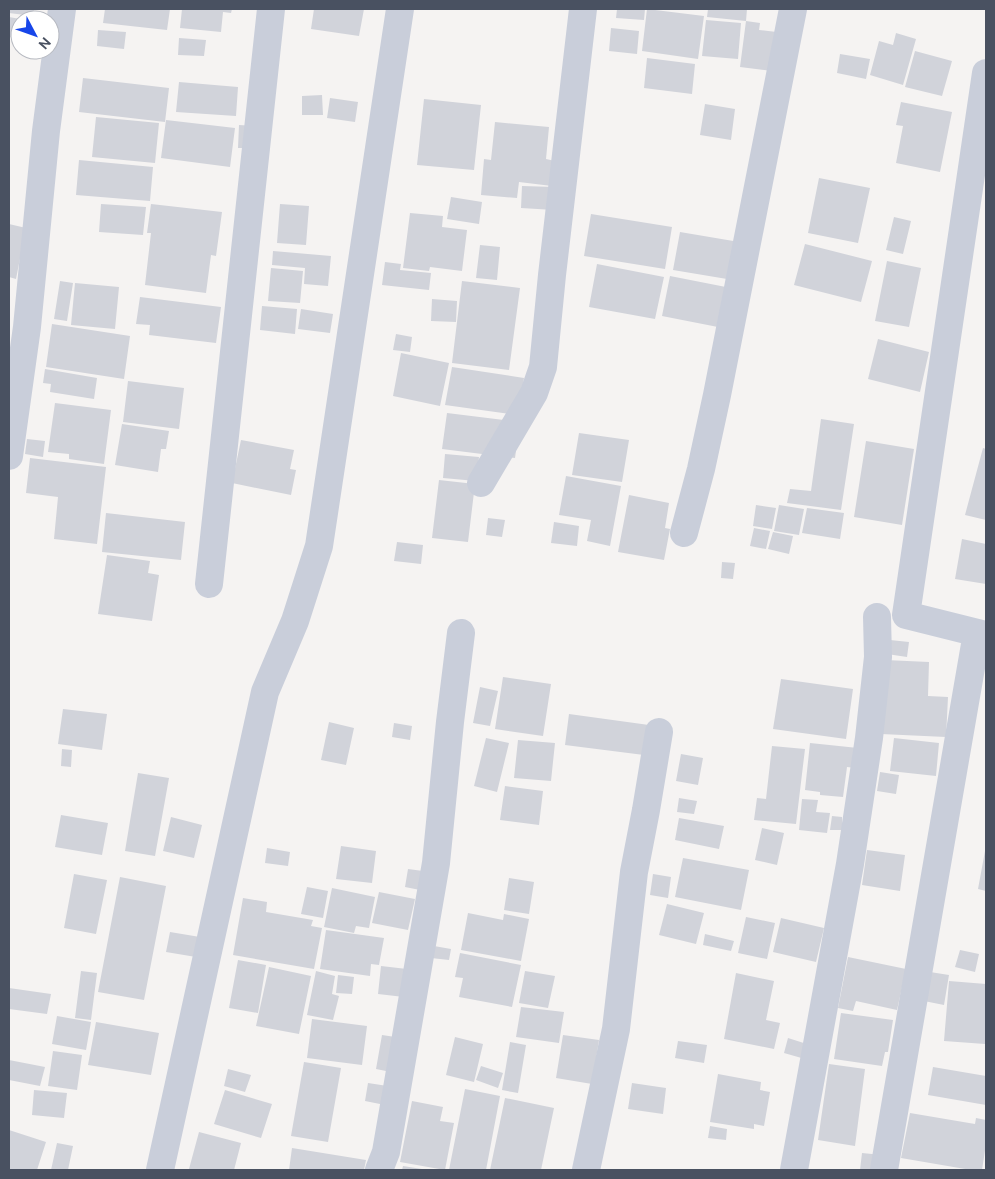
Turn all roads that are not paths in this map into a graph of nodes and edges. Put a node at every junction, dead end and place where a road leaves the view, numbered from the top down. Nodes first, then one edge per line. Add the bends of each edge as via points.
1 (62, 9) edge
2 (271, 9) edge
3 (400, 9) edge
4 (583, 9) edge
5 (793, 9) edge
6 (986, 73) edge
7 (9, 456) edge
8 (481, 483) dead end
9 (684, 533) dead end
10 (209, 584) dead end
11 (876, 617) dead end
12 (461, 633) dead end
13 (982, 634) edge
14 (659, 732) dead end
15 (160, 1170) edge
16 (379, 1170) edge
17 (586, 1170) edge
18 (794, 1170) edge
19 (884, 1170) edge

1 - 7 street via 46,131 27,327
2 - 10 street
3 - 15 street via 319,546 295,620 265,692
4 - 8 street via 543,367 534,392
5 - 9 street via 717,395
6 - 13 street via 906,615
11 - 18 street via 878,657 850,864
12 - 16 street via 436,863 386,1152
13 - 19 street
14 - 17 street via 634,872 616,1030

